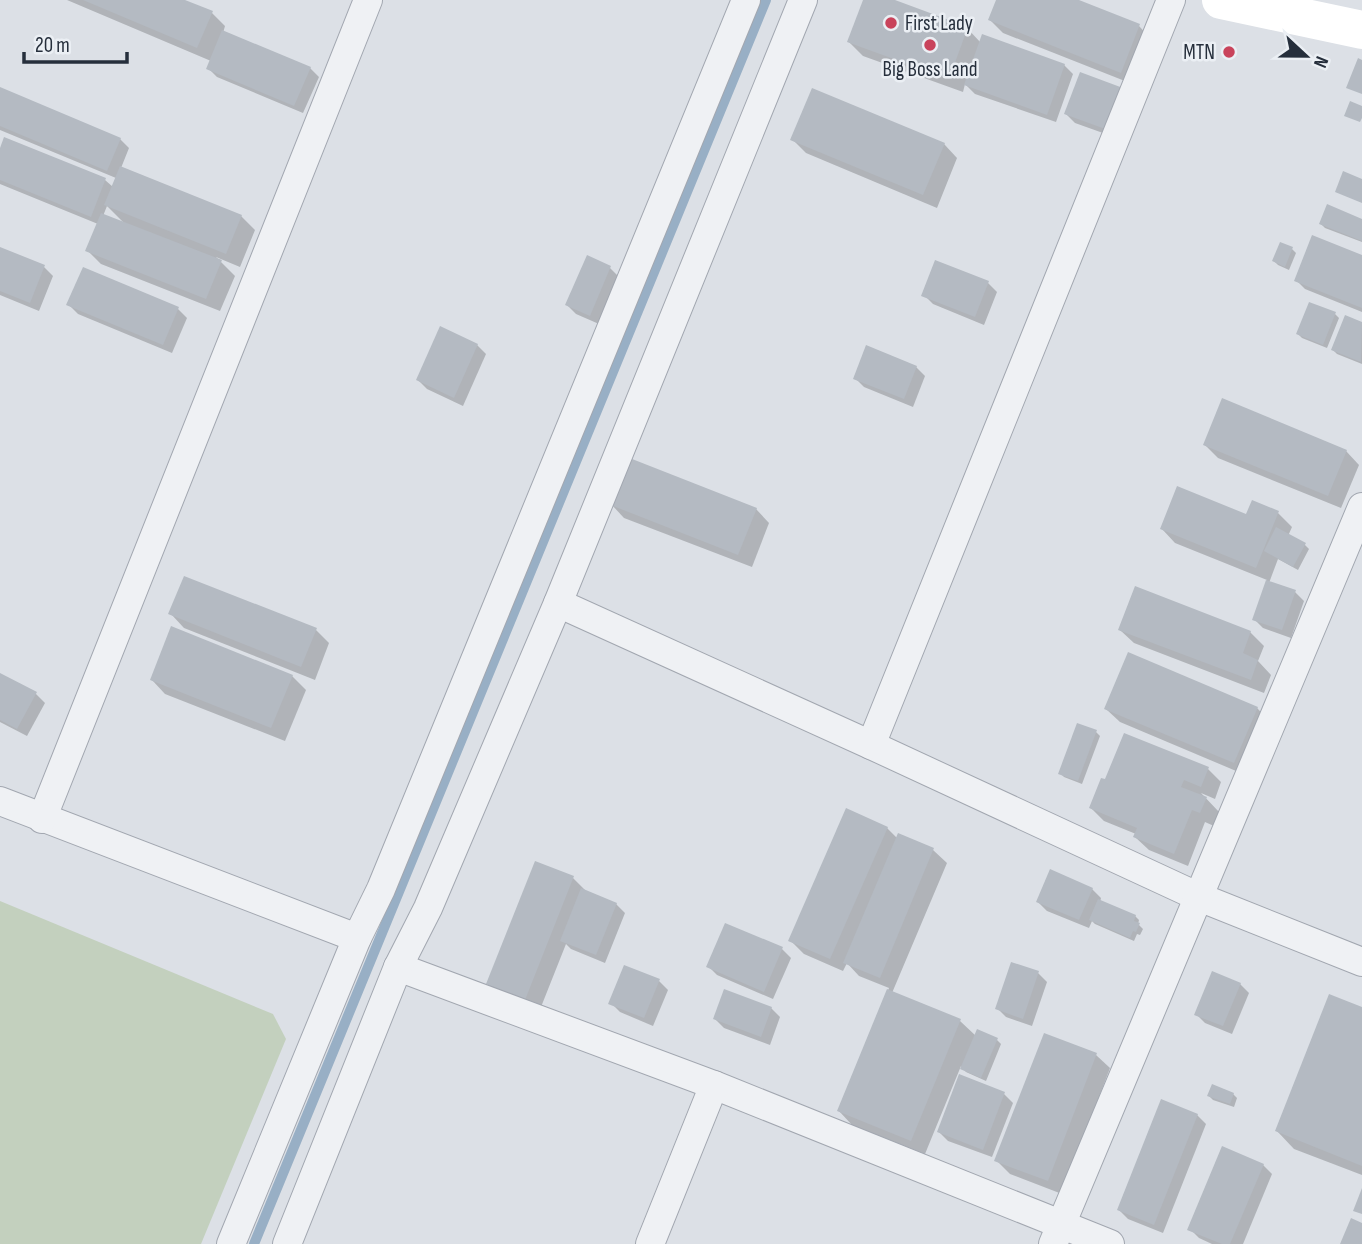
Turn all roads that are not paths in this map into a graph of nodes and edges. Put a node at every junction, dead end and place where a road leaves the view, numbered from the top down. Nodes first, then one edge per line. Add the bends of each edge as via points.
1 (368, 0) edge
2 (746, 0) edge
3 (803, 0) edge
4 (1171, 0) edge
5 (1221, 0) edge
6 (1362, 30) edge
7 (1362, 507) edge
8 (558, 603) junction
9 (871, 745) junction
10 (0, 801) edge
11 (42, 819) junction
12 (1199, 897) junction
13 (357, 938) junction
14 (1362, 962) edge
15 (398, 967) junction
16 (714, 1085) junction
17 (1058, 1234) edge
18 (231, 1244) edge
19 (287, 1244) edge
20 (650, 1244) edge
21 (1110, 1244) edge

1 - 11 street
2 - 13 street
3 - 8 street
4 - 9 street
5 - 6 main road
7 - 12 street
8 - 9 street
8 - 15 street via 428,908
9 - 12 street
10 - 11 street
11 - 13 street
12 - 14 street
12 - 17 street
13 - 18 street
15 - 16 street
15 - 19 street
16 - 17 street
16 - 20 street
17 - 21 street

